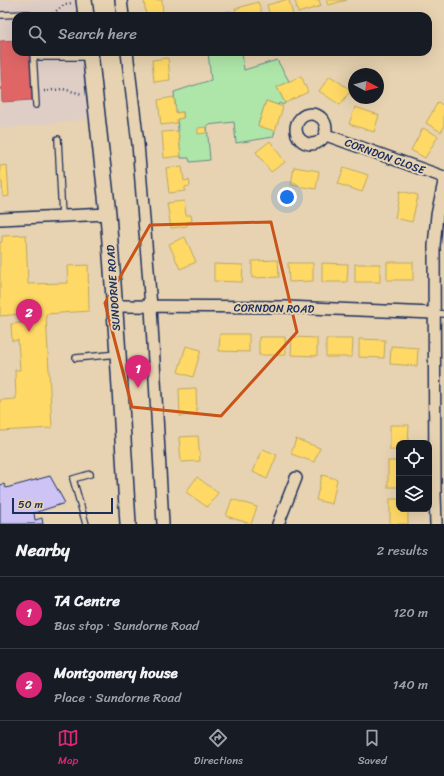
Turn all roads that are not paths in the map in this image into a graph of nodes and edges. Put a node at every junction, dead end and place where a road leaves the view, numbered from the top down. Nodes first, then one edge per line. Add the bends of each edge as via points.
1 (121, 0) edge
2 (122, 12) edge
3 (0, 14) edge
4 (12, 14) edge
5 (33, 56) edge
6 (90, 56) edge
7 (127, 56) edge
8 (36, 105) dead end
9 (326, 135) dead end
10 (58, 138) dead end
11 (444, 177) edge
12 (444, 182) edge
13 (108, 214) junction
14 (62, 216) junction
15 (0, 219) edge
16 (114, 306) junction
17 (151, 307) junction
18 (439, 314) edge
19 (118, 354) junction
20 (76, 358) dead end
21 (90, 474) dead end
22 (296, 478) dead end
23 (86, 524) edge
24 (128, 524) edge
25 (163, 524) edge
26 (278, 524) edge
27 (436, 524) edge

1 - 2 street
3 - 4 lane
5 - 8 lane
6 - 13 main road, SUNDORNE ROAD
7 - 17 street via 138,144
9 - 11 street, CORNDON CLOSE
10 - 14 lane
12 - 18 street via 434,246
13 - 14 street
13 - 16 main road, SUNDORNE ROAD
14 - 15 street
16 - 17 street, CORNDON ROAD
16 - 19 main road, SUNDORNE ROAD
17 - 18 street, CORNDON ROAD via 286,307
17 - 25 street
18 - 27 street
19 - 20 lane
19 - 24 main road, SUNDORNE ROAD
21 - 23 lane via 73,479
22 - 26 street

